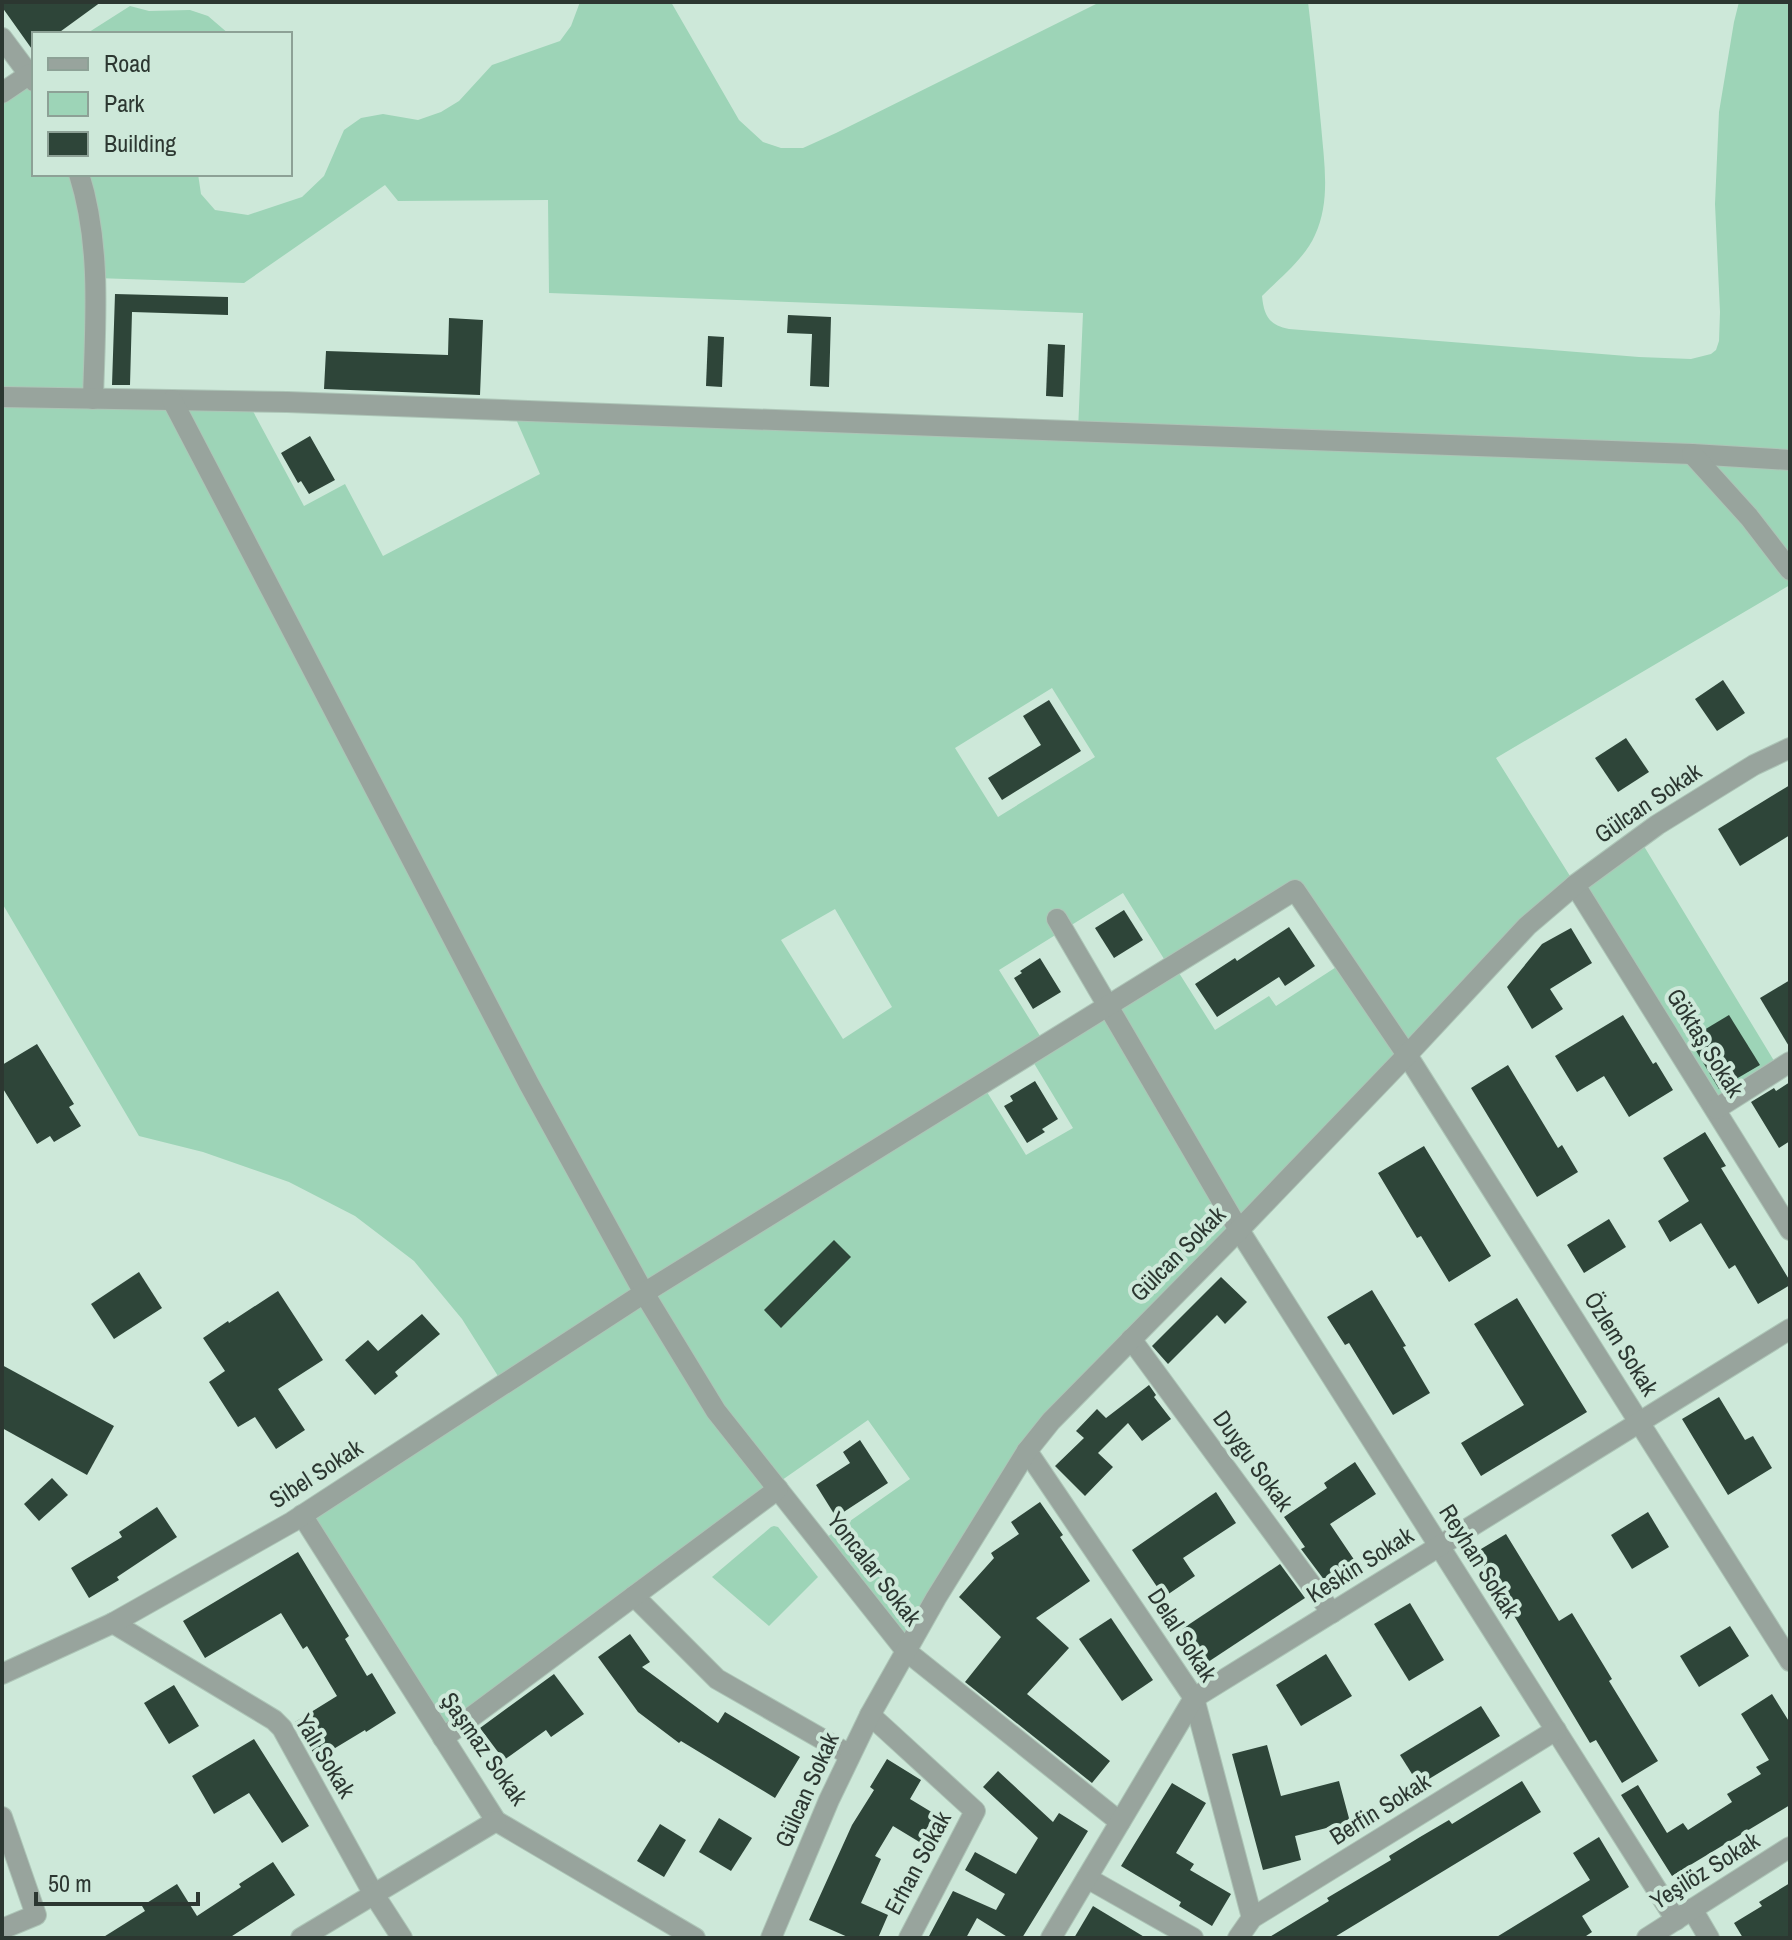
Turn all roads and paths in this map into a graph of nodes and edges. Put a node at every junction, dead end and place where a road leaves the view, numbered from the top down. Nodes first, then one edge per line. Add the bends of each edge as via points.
1 (2, 38) edge
2 (32, 77) edge
3 (2, 93) edge
4 (80, 176) edge
5 (2, 397) edge
6 (93, 399) junction
7 (172, 400) junction
8 (1692, 454) junction
9 (1790, 460) edge
10 (1790, 570) edge
11 (1790, 748) edge
12 (1575, 885) junction
13 (1057, 919) dead end
14 (1108, 1006) junction
15 (1407, 1055) junction
16 (1790, 1062) edge
17 (1716, 1109) junction
18 (1239, 1230) junction
19 (1790, 1230) edge
20 (644, 1293) junction
21 (1790, 1329) edge
22 (1131, 1339) junction
23 (1640, 1422) junction
24 (1027, 1451) junction
25 (778, 1489) junction
26 (302, 1515) junction
27 (1439, 1547) junction
28 (634, 1596) junction
29 (1332, 1613) junction
30 (113, 1623) junction
31 (906, 1651) junction
32 (1790, 1661) edge
33 (2, 1674) edge
34 (1194, 1698) junction
35 (870, 1715) junction
36 (1556, 1730) junction
37 (443, 1738) junction
38 (850, 1755) junction
39 (2, 1817) edge
40 (496, 1821) junction
41 (1120, 1822) junction
42 (1790, 1847) edge
43 (1087, 1878) junction
44 (373, 1893) junction
45 (1684, 1914) junction
46 (1252, 1918) junction
47 (2, 1929) edge
48 (301, 1938) edge
49 (402, 1938) edge
50 (695, 1938) edge
51 (771, 1938) edge
52 (909, 1938) edge
53 (1051, 1938) edge
54 (1193, 1938) edge
55 (1238, 1938) edge
56 (1647, 1938) edge
57 (1709, 1938) edge

1 - 2 street
2 - 3 street
4 - 6 street via 95,251
5 - 6 street
6 - 7 street
7 - 8 street
7 - 20 street, Yoncalar Sokak via 529,1084
8 - 9 street
8 - 10 street
11 - 12 street, Gülcan Sokak via 1657,825
12 - 15 street, Gülcan Sokak via 1527,926
12 - 17 street, Göktaş Sokak
13 - 14 street, Reyhan Sokak
14 - 15 street, Özlem Sokak via 1295,890
14 - 18 street, Reyhan Sokak
14 - 20 street, Sibel Sokak
15 - 18 street, Gülcan Sokak
15 - 23 street, Özlem Sokak
16 - 17 street
17 - 19 street, Göktaş Sokak
18 - 22 street, Gülcan Sokak
18 - 27 street, Reyhan Sokak
20 - 25 street, Yoncalar Sokak via 716,1411
20 - 26 street, Sibel Sokak
21 - 23 street, Keskin Sokak
22 - 24 street, Gülcan Sokak
22 - 29 street, Duygu Sokak
23 - 27 street, Keskin Sokak
23 - 32 street, Özlem Sokak
24 - 31 street, Gülcan Sokak
24 - 34 street, Delal Sokak
25 - 28 street
25 - 31 street, Yoncalar Sokak
26 - 30 street, Sibel Sokak
26 - 37 street, Şaşmaz Sokak
27 - 29 street, Keskin Sokak
27 - 36 street, Reyhan Sokak
28 - 37 street
28 - 38 street via 717,1679
29 - 34 street, Keskin Sokak
30 - 33 street, Sibel Sokak
30 - 44 street, Yalı Sokak via 282,1728
31 - 35 street, Gülcan Sokak
31 - 41 street, Yoncalar Sokak
34 - 41 street, Keskin Sokak
34 - 46 street, Delal Sokak
35 - 38 street, Gülcan Sokak
35 - 52 street, Erhan Sokak via 975,1811
36 - 45 street, Reyhan Sokak
36 - 46 street, Berfin Sokak
37 - 40 street, Şaşmaz Sokak
38 - 51 street, Gülcan Sokak
39 - 47 street via 36,1915
40 - 44 street
40 - 50 street, Şaşmaz Sokak
41 - 43 street, Keskin Sokak
42 - 45 street, Yeşilöz Sokak
43 - 53 street, Keskin Sokak
43 - 54 street
44 - 48 street
44 - 49 street, Yalı Sokak
45 - 56 street, Yeşilöz Sokak
45 - 57 street, Reyhan Sokak
46 - 55 street, Berfin Sokak

